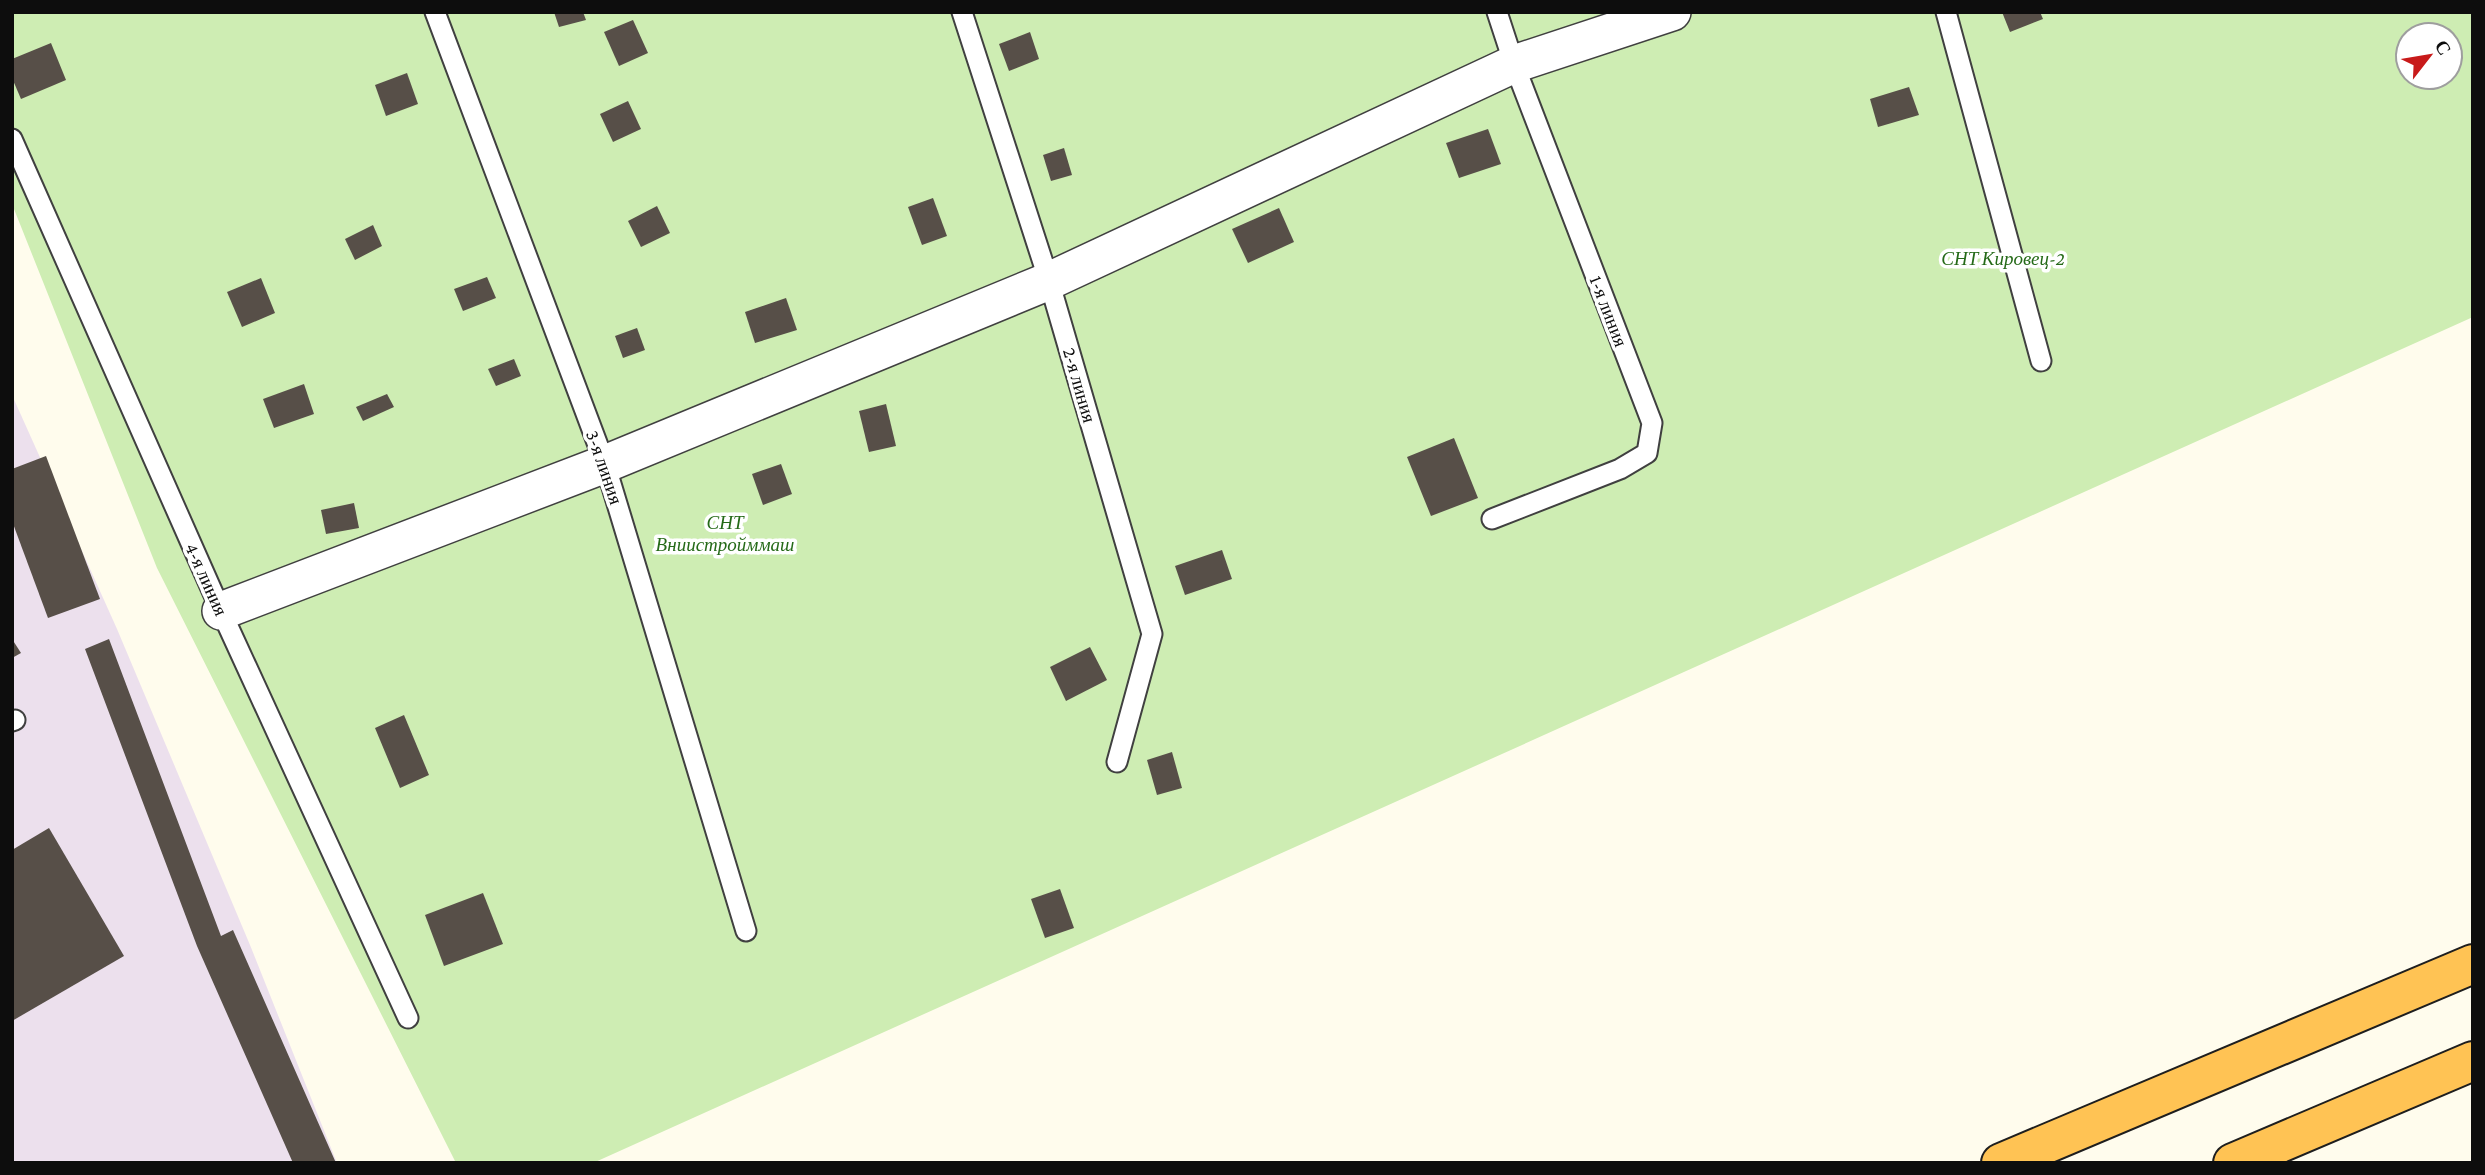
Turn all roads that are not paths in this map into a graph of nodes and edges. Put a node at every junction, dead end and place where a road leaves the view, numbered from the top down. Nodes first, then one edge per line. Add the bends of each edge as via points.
1 (435, 12) edge
2 (962, 12) edge
3 (1497, 12) edge
4 (1672, 12) edge
5 (1945, 12) edge
6 (1514, 64) junction
7 (12, 139) edge
8 (1049, 281) junction
9 (2041, 361) dead end
10 (606, 464) junction
11 (1492, 519) dead end
12 (221, 611) junction
13 (1117, 762) dead end
14 (746, 931) dead end
15 (2473, 964) edge
16 (408, 1018) dead end
17 (2473, 1061) edge
18 (2001, 1163) edge
19 (2233, 1163) edge

1 - 10 lane, 3-я линия
2 - 8 lane, 2-я линия
3 - 6 lane, 1-я линия
4 - 6 street
5 - 9 lane
6 - 8 street
6 - 11 lane, 1-я линия via 1652,423 1647,453 1629,464
7 - 12 lane, 4-я линия
8 - 10 street
8 - 13 lane, 2-я линия via 1152,634
10 - 12 street
10 - 14 lane, 3-я линия
12 - 16 lane, 4-я линия
15 - 18 highway
17 - 19 highway

